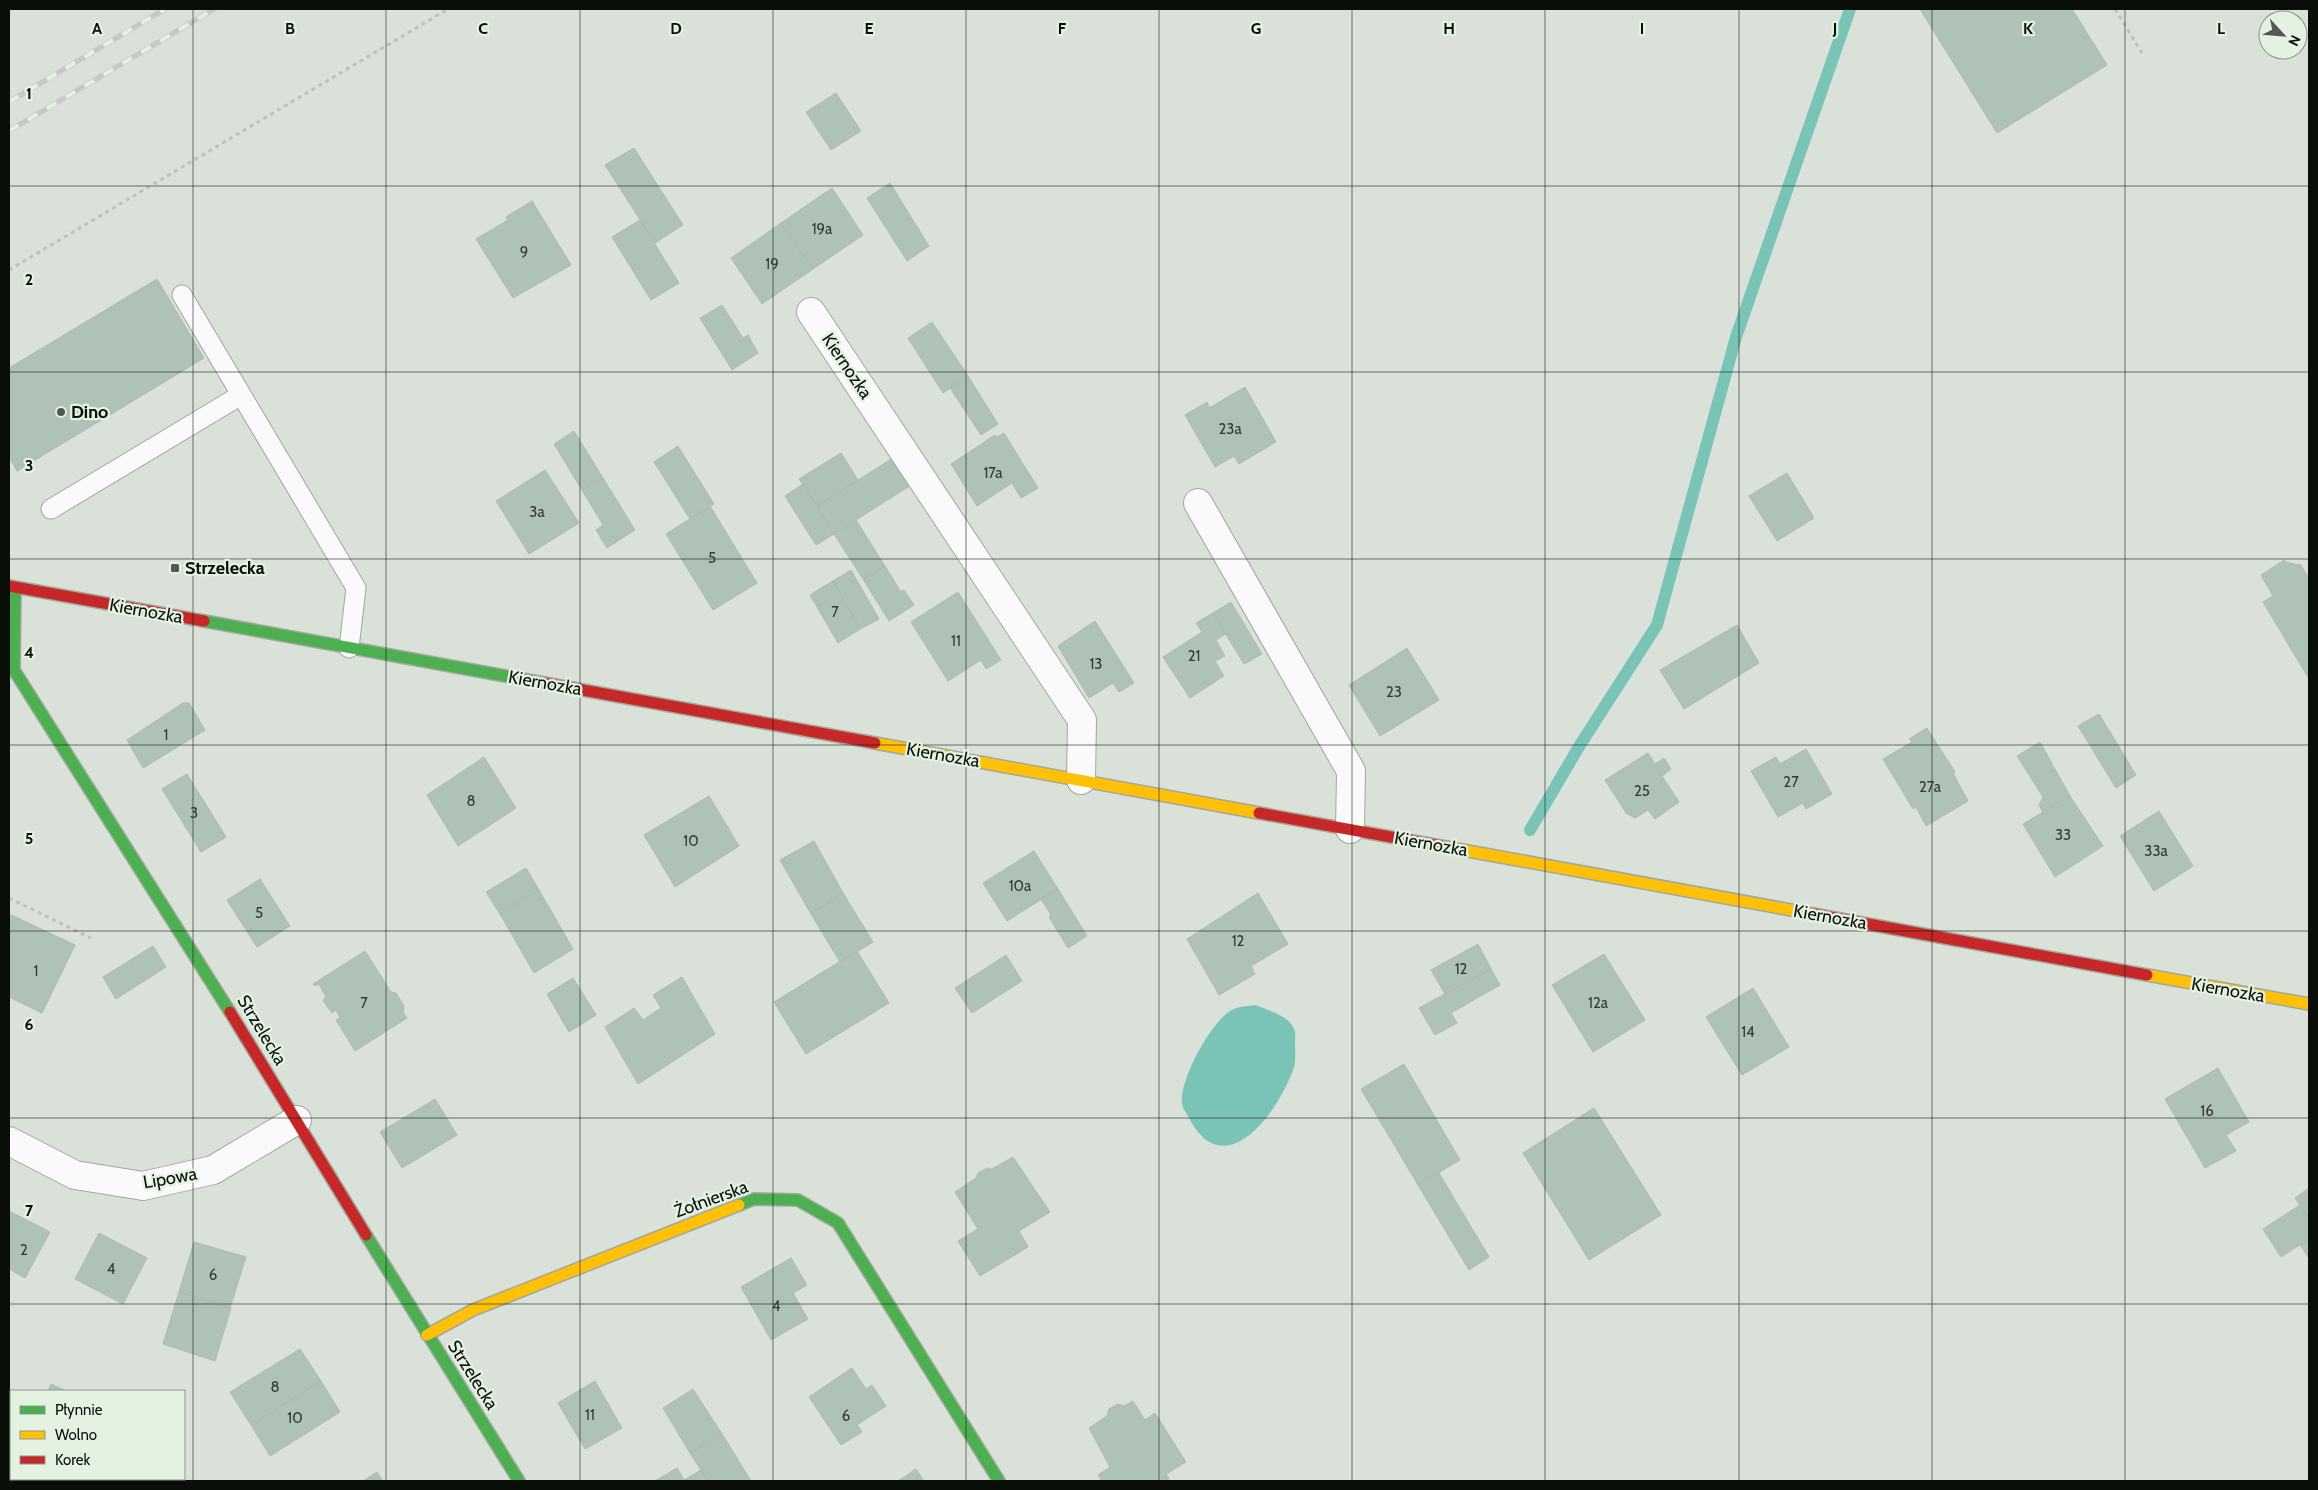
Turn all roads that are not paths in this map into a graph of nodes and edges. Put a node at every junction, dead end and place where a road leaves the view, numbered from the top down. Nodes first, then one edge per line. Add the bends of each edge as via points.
1 (182, 295) dead end
2 (811, 312) dead end
3 (241, 395) junction
4 (1198, 503) dead end
5 (51, 509) dead end
6 (12, 586) edge
7 (349, 648) junction
8 (12, 669) edge
9 (1081, 780) junction
10 (1350, 829) junction
11 (2309, 1004) edge
12 (297, 1120) junction
13 (9, 1141) edge
14 (427, 1336) junction
15 (519, 1481) edge
16 (999, 1481) edge

1 - 3 lane
2 - 9 street, Kiernozka via 1082,720
3 - 5 lane
3 - 7 lane via 356,588
4 - 10 street via 1351,771
6 - 7 street, Kiernozka
6 - 8 street, Strzelecka
7 - 9 street, Kiernozka
8 - 12 street, Strzelecka
9 - 10 street, Kiernozka
10 - 11 street, Kiernozka
12 - 13 street, Lipowa via 213,1170 143,1186 75,1175
12 - 14 street, Strzelecka
14 - 15 street, Strzelecka
14 - 16 street, Żołnierska via 473,1310 754,1199 798,1200 838,1223

